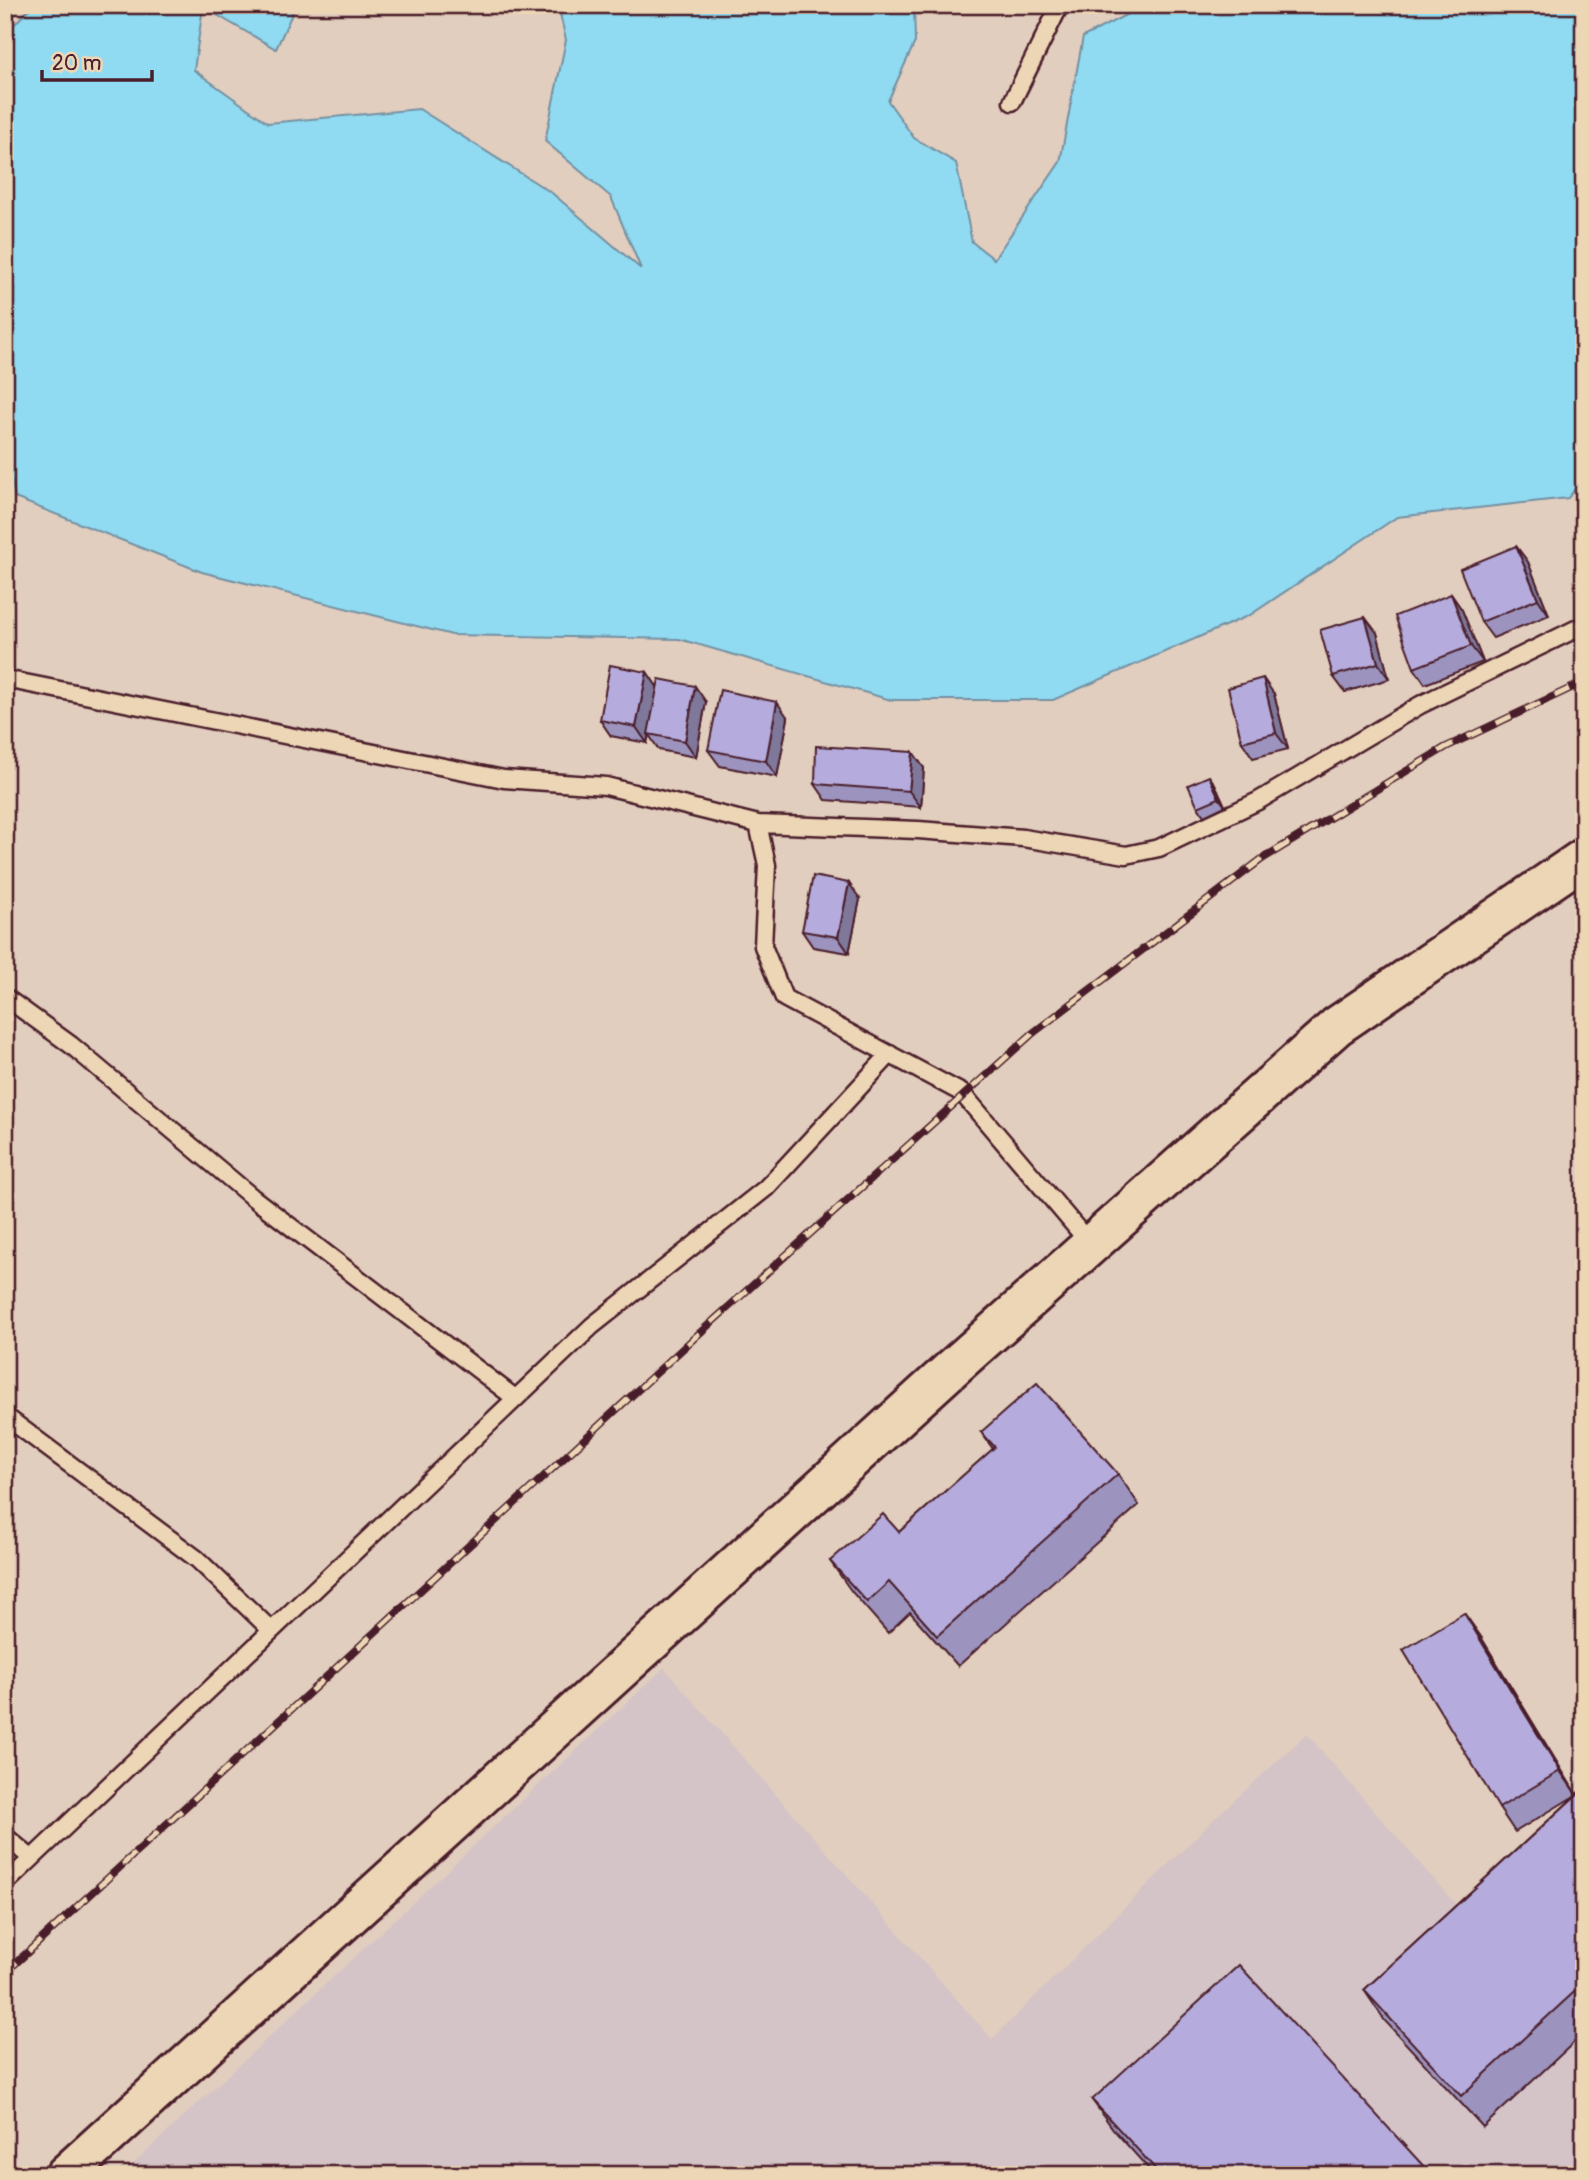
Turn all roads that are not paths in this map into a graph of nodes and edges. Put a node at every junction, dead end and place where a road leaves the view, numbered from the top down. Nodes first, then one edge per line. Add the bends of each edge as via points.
1 (1060, 5) edge
2 (1012, 102) dead end
3 (1584, 625) edge
4 (5, 679) edge
5 (758, 824) junction
6 (1584, 858) edge
7 (5, 997) edge
8 (890, 1054) junction
9 (1091, 1245) junction
10 (515, 1398) junction
11 (5, 1416) edge
12 (271, 1630) junction
13 (5, 1836) edge
14 (31, 1858) junction
15 (5, 1884) edge
16 (65, 2175) edge

1 - 2 lane
3 - 5 lane via 1420,705 1258,801 1159,848 1126,855 1023,838
4 - 5 lane via 504,779 606,786
5 - 8 lane via 767,865 763,946 784,998
6 - 9 street via 1337,1026
7 - 10 lane via 71,1045 252,1197
8 - 9 lane via 962,1093
8 - 10 lane via 766,1188 592,1326
9 - 16 street
10 - 12 lane
11 - 12 lane via 197,1559
12 - 14 lane
13 - 14 lane
14 - 15 lane

